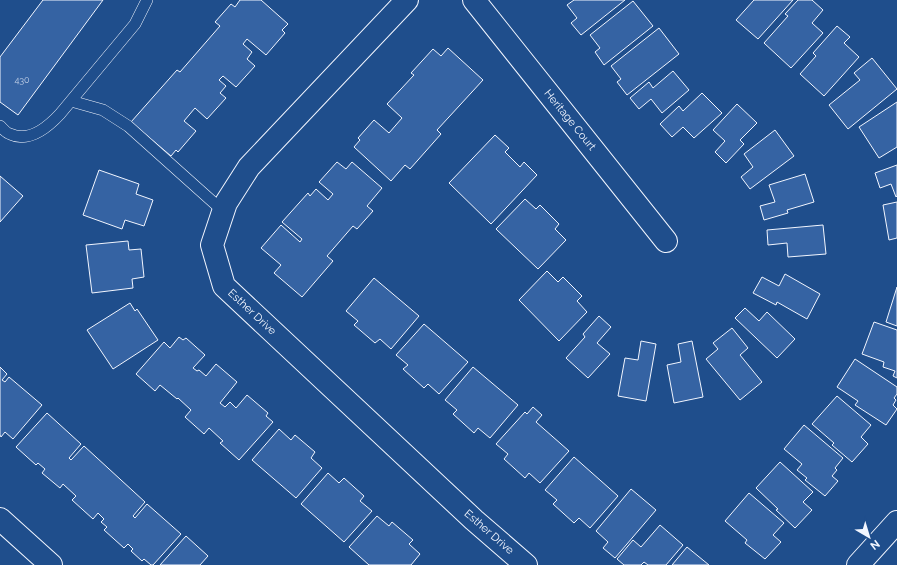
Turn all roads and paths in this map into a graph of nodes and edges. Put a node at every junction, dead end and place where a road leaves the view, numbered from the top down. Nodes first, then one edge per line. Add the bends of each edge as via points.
1 (147, 0) edge
2 (407, 0) edge
3 (474, 0) edge
4 (71, 101) junction
5 (0, 126) edge
6 (223, 211) junction
7 (666, 241) dead end
8 (897, 522) edge
9 (1, 524) edge
10 (51, 565) edge
11 (526, 565) edge
12 (858, 565) edge

1 - 4 lane via 135,24
2 - 6 street, Esther Drive via 249,167
3 - 7 street, Heritage Court
4 - 5 lane via 48,126 25,137 10,134
4 - 6 lane via 103,110 128,126
6 - 11 street, Esther Drive via 212,245 224,286 474,520
8 - 12 street
9 - 10 street

